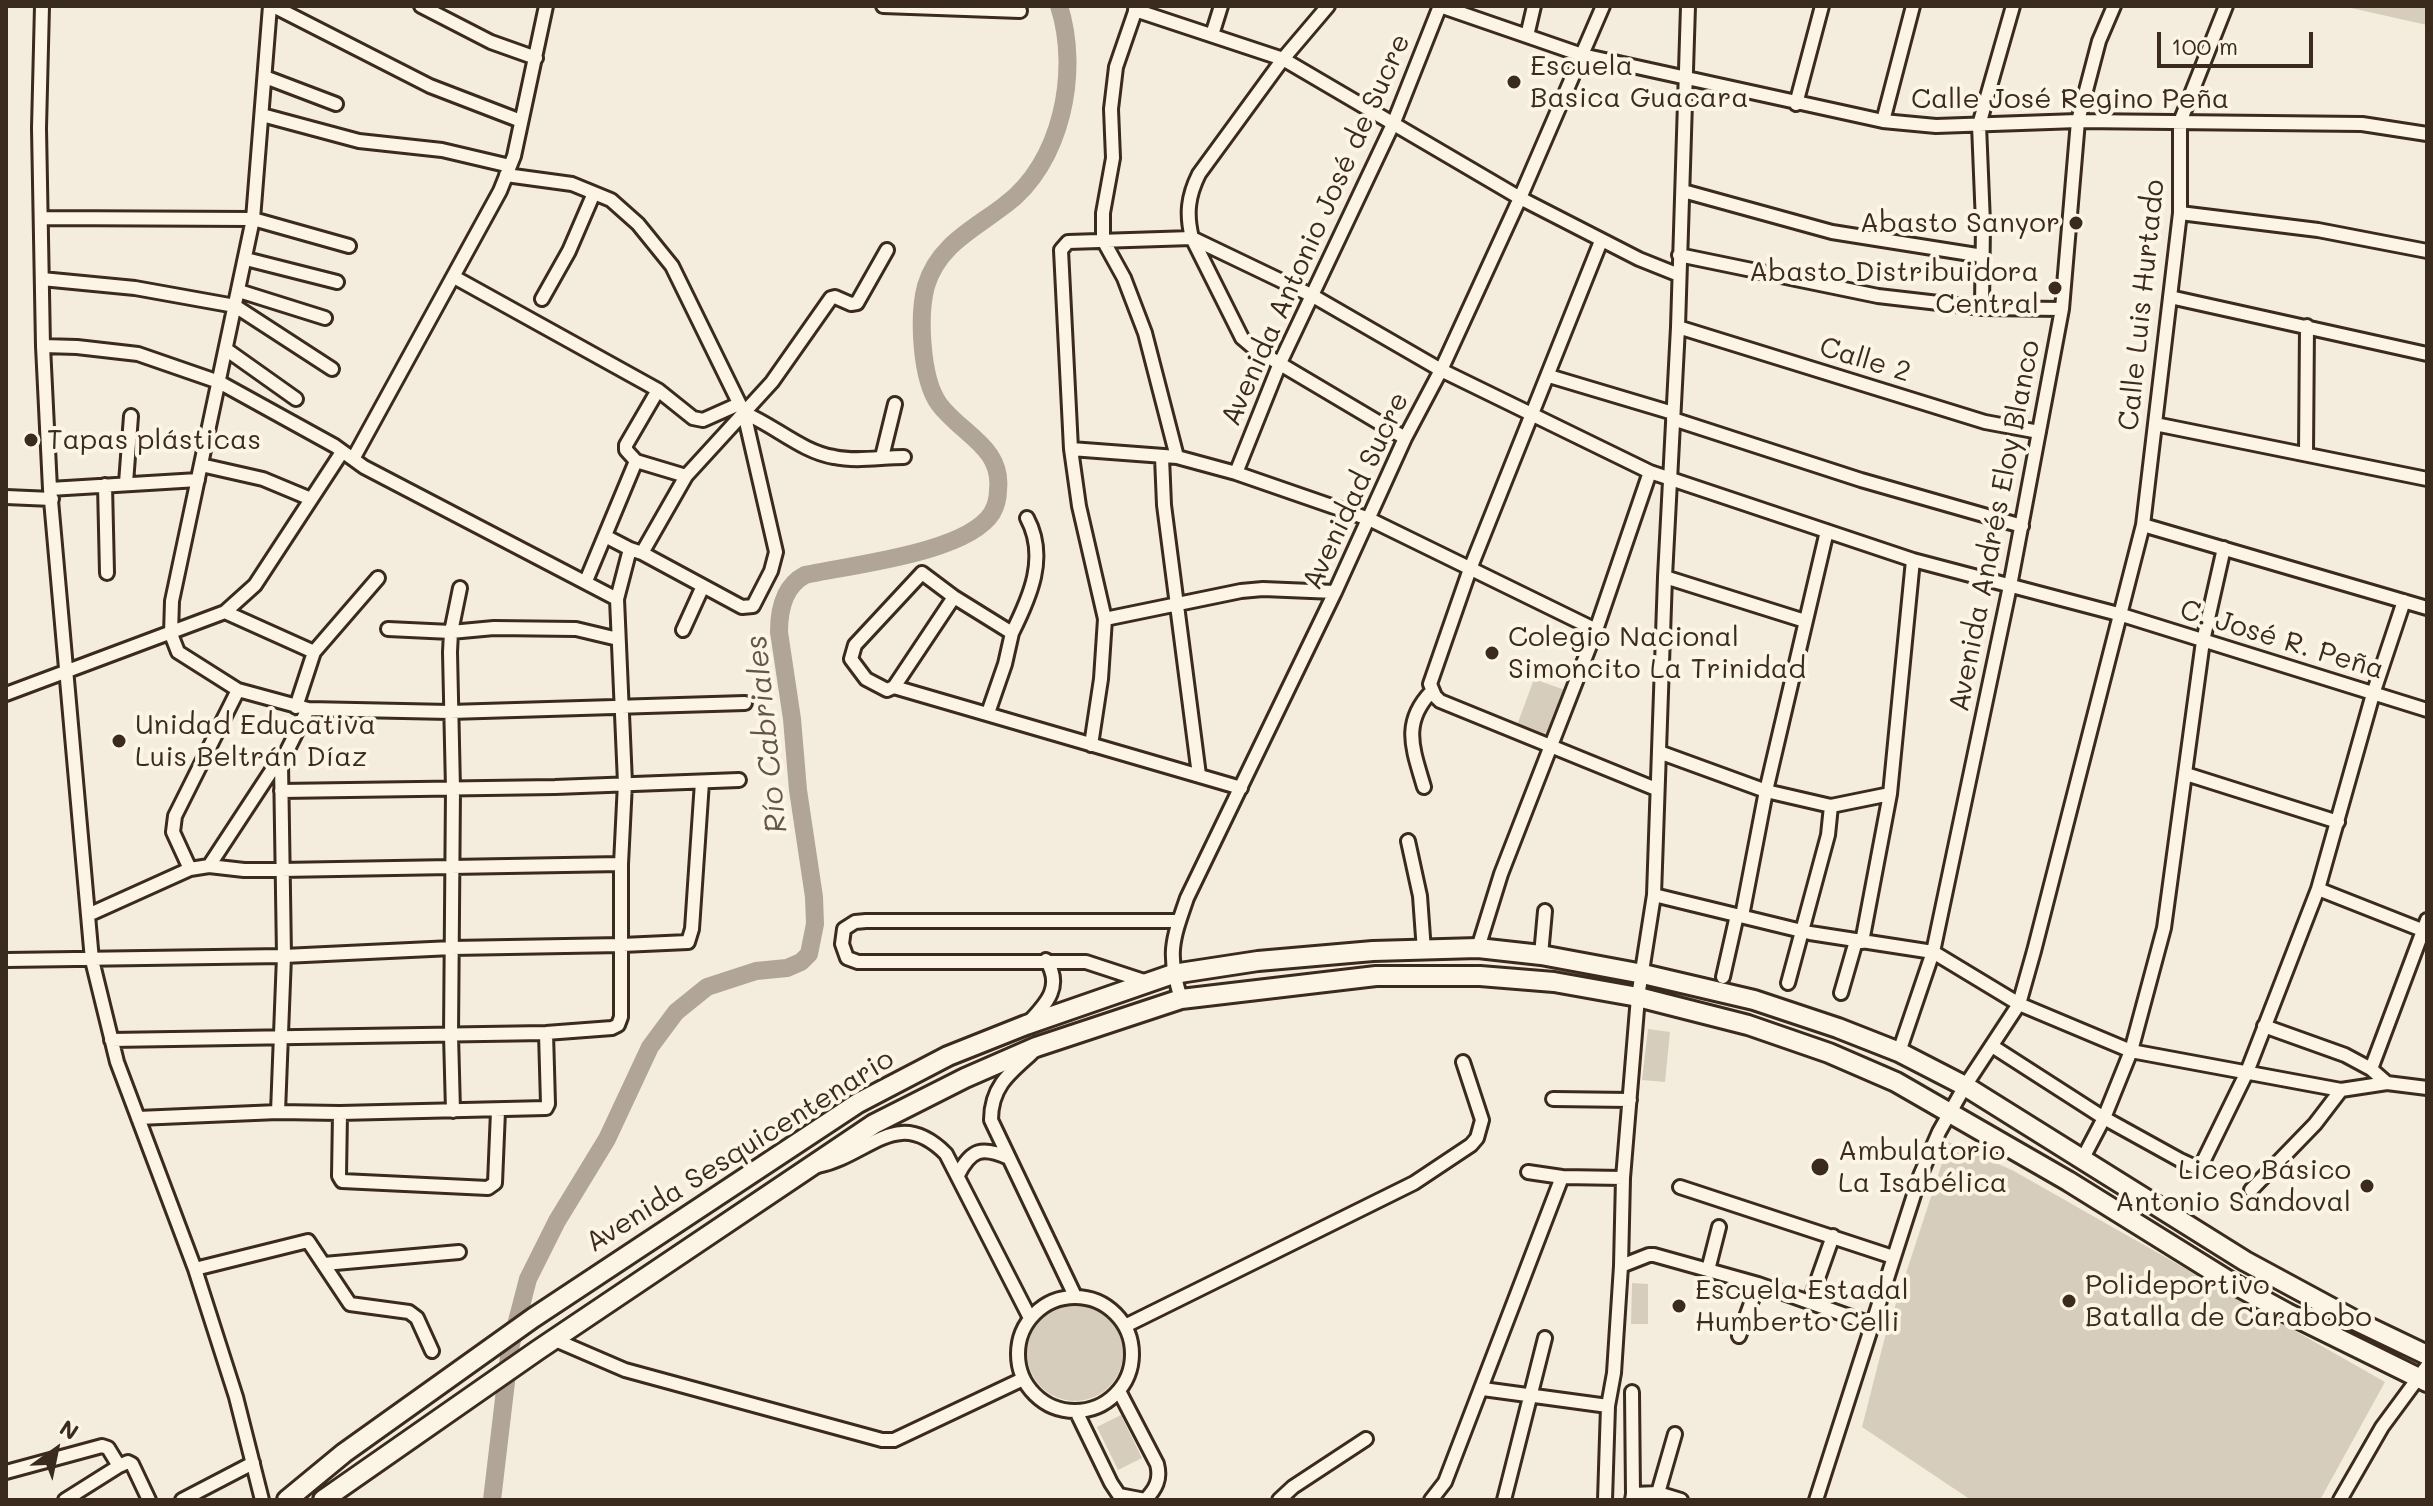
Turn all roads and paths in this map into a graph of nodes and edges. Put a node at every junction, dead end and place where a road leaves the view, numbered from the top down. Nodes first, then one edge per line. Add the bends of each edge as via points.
1 (42, 6) edge
2 (272, 6) edge
3 (421, 6) edge
4 (546, 6) edge
5 (883, 6) edge
6 (1221, 6) edge
7 (1328, 6) edge
8 (1440, 6) edge
9 (1534, 6) edge
10 (1603, 6) edge
11 (1688, 6) edge
12 (1822, 6) edge
13 (1913, 6) edge
14 (2013, 6) edge
15 (2114, 6) edge
16 (2226, 6) edge
17 (1136, 8) edge
18 (1020, 11) dead end
19 (1212, 35) junction
20 (1527, 36) junction
21 (1582, 55) junction
22 (536, 58) junction
23 (1283, 59) junction
24 (1685, 76) junction
25 (265, 77) junction
26 (336, 104) dead end
27 (1796, 104) junction
28 (262, 115) junction
29 (521, 121) junction
30 (1883, 121) junction
31 (2078, 121) junction
32 (1394, 122) junction
33 (2180, 122) junction
34 (1979, 125) junction
35 (2427, 134) edge
36 (508, 170) junction
37 (1683, 191) junction
38 (594, 193) junction
39 (1520, 198) junction
40 (2180, 213) junction
41 (41, 218) junction
42 (253, 219) junction
43 (1192, 238) junction
44 (1103, 240) junction
45 (1601, 241) junction
46 (349, 246) dead end
47 (887, 250) dead end
48 (2427, 251) edge
49 (1679, 255) junction
50 (1983, 256) junction
51 (246, 259) junction
52 (1679, 275) junction
53 (454, 277) junction
54 (42, 279) junction
55 (337, 282) dead end
56 (239, 291) junction
57 (1313, 296) junction
58 (2170, 297) junction
59 (542, 299) dead end
60 (235, 306) junction
61 (1982, 308) junction
62 (2062, 309) junction
63 (325, 318) dead end
64 (2307, 326) junction
65 (1678, 327) junction
66 (43, 346) junction
67 (227, 350) junction
68 (2427, 354) edge
69 (1280, 363) junction
70 (332, 369) dead end
71 (1441, 370) junction
72 (1549, 376) junction
73 (219, 382) junction
74 (658, 390) junction
75 (296, 399) dead end
76 (895, 404) dead end
77 (741, 409) junction
78 (131, 416) dead end
79 (1532, 416) junction
80 (1673, 416) junction
81 (2155, 424) junction
82 (2039, 432) junction
83 (1405, 438) junction
84 (1071, 449) junction
85 (2306, 454) junction
86 (348, 455) junction
87 (882, 457) junction
88 (904, 457) dead end
89 (1162, 457) junction
90 (1177, 457) junction
91 (636, 461) junction
92 (201, 465) junction
93 (1650, 472) junction
94 (1236, 473) junction
95 (686, 476) junction
96 (1671, 478) junction
97 (2427, 479) edge
98 (198, 480) junction
99 (126, 483) junction
100 (105, 485) junction
101 (51, 494) junction
102 (6, 497) edge
103 (311, 499) junction
104 (1027, 518) dead end
105 (1369, 519) junction
106 (2143, 525) junction
107 (2022, 526) junction
108 (1827, 531) junction
109 (605, 536) junction
110 (2224, 548) junction
111 (636, 551) junction
112 (1913, 560) junction
113 (1470, 569) junction
114 (107, 573) dead end
115 (1665, 577) junction
116 (378, 578) dead end
117 (586, 581) junction
118 (703, 586) junction
119 (2010, 586) junction
120 (460, 588) dead end
121 (1335, 592) junction
122 (954, 597) junction
123 (617, 599) junction
124 (2404, 601) junction
125 (1177, 606) junction
126 (2427, 608) edge
127 (225, 612) junction
128 (2122, 615) junction
129 (1105, 619) junction
130 (1805, 621) junction
131 (388, 629) dead end
132 (683, 630) dead end
133 (1596, 630) junction
134 (451, 632) junction
135 (1012, 633) junction
136 (171, 634) junction
137 (618, 639) junction
138 (2203, 641) junction
139 (314, 652) junction
140 (66, 671) junction
141 (894, 687) junction
142 (238, 690) junction
143 (1432, 691) junction
144 (6, 694) edge
145 (2373, 694) junction
146 (745, 703) dead end
147 (623, 705) junction
148 (302, 708) junction
149 (2427, 710) edge
150 (450, 712) junction
151 (988, 713) junction
152 (1091, 745) junction
153 (1550, 747) junction
154 (1659, 752) junction
155 (281, 763) junction
156 (2186, 774) junction
157 (1199, 775) junction
158 (739, 780) dead end
159 (702, 782) junction
160 (625, 783) junction
161 (1424, 787) dead end
162 (1241, 788) junction
163 (453, 789) junction
164 (1656, 789) junction
165 (281, 791) junction
166 (1766, 791) junction
167 (1890, 794) junction
168 (1831, 806) junction
169 (2338, 822) junction
170 (1408, 841) dead end
171 (621, 864) junction
172 (209, 866) junction
173 (453, 867) junction
174 (190, 869) junction
175 (281, 870) junction
176 (2318, 889) junction
177 (1654, 895) junction
178 (1545, 911) dead end
179 (88, 915) junction
180 (1740, 916) junction
181 (1179, 921) junction
182 (2426, 927) edge
183 (1800, 930) junction
184 (1859, 942) junction
185 (622, 945) junction
186 (452, 948) junction
187 (1478, 948) junction
188 (1424, 951) junction
189 (1933, 952) junction
190 (1541, 955) junction
191 (284, 956) junction
192 (6, 960) edge
193 (92, 960) junction
194 (1046, 960) junction
195 (1173, 974) junction
196 (1643, 974) junction
197 (1723, 977) dead end
198 (1147, 982) junction
199 (1788, 983) dead end
200 (1841, 993) dead end
201 (1638, 997) junction
202 (1181, 999) junction
203 (2019, 1004) junction
204 (1026, 1025) junction
205 (2264, 1026) junction
206 (546, 1033) junction
207 (282, 1035) junction
208 (451, 1035) junction
209 (111, 1040) junction
210 (1042, 1045) junction
211 (1992, 1046) junction
212 (2131, 1051) junction
213 (1899, 1052) junction
214 (1463, 1062) dead end
215 (2371, 1069) junction
216 (2247, 1072) junction
217 (2387, 1083) junction
218 (1965, 1086) junction
219 (2427, 1088) edge
220 (2341, 1090) junction
221 (1553, 1099) dead end
222 (1630, 1100) junction
223 (453, 1111) junction
224 (498, 1111) junction
225 (278, 1112) junction
226 (340, 1113) junction
227 (1949, 1114) junction
228 (138, 1118) junction
229 (2104, 1118) junction
230 (1009, 1158) junction
231 (2083, 1158) junction
232 (807, 1169) junction
233 (1528, 1172) dead end
234 (958, 1175) junction
235 (1562, 1177) junction
236 (1623, 1178) junction
237 (1680, 1187) dead end
238 (2251, 1190) dead end
239 (1719, 1227) dead end
240 (1833, 1236) junction
241 (459, 1252) dead end
242 (1893, 1257) junction
243 (324, 1264) junction
244 (1621, 1266) junction
245 (195, 1269) junction
246 (1708, 1270) junction
247 (1758, 1284) junction
248 (1075, 1296) junction
249 (1810, 1301) junction
250 (1030, 1318) junction
251 (1871, 1324) junction
252 (1125, 1326) junction
253 (1739, 1336) dead end
254 (1545, 1338) dead end
255 (546, 1345) junction
256 (432, 1351) dead end
257 (2427, 1355) edge
258 (2424, 1375) edge
259 (1023, 1379) junction
260 (1483, 1389) junction
261 (1119, 1391) junction
262 (1632, 1392) dead end
263 (1531, 1394) junction
264 (1608, 1406) junction
265 (1076, 1411) junction
266 (1675, 1434) dead end
267 (1366, 1439) dead end
268 (253, 1463) junction
269 (119, 1466) junction
270 (6, 1472) edge
271 (1658, 1493) junction
272 (1633, 1497) edge
273 (65, 1500) edge
274 (149, 1500) edge
275 (182, 1500) edge
276 (262, 1500) edge
277 (287, 1500) edge
278 (323, 1500) edge
279 (1145, 1500) edge
280 (1279, 1500) edge
281 (1431, 1500) edge
282 (1504, 1500) edge
283 (1605, 1500) edge
284 (1681, 1500) edge
285 (1816, 1500) edge
286 (2340, 1500) edge

1 - 41 street
2 - 25 street
2 - 29 street via 430,86
3 - 22 street
4 - 22 street
5 - 18 street
6 - 19 street
7 - 23 street
8 - 20 street, Calle José Regino Peña
8 - 32 street, Avenida Antonio José de Sucre
9 - 20 street
10 - 21 street, Avenidad Sucre
11 - 24 street
12 - 27 street
13 - 30 street
14 - 34 street
15 - 31 street, Avenida Andrés Eloy Blanco
16 - 33 street, Calle Luis Hurtado
17 - 19 street
17 - 44 street via 1116,67
19 - 23 street
20 - 21 street, Calle José Regino Peña
21 - 24 street, Calle José Regino Peña
21 - 39 street, Avenidad Sucre
22 - 29 street
23 - 32 street
23 - 43 street via 1191,189
24 - 27 street, Calle José Regino Peña
24 - 37 street
25 - 26 street
25 - 28 street
27 - 30 street, Calle José Regino Peña
28 - 36 street via 359,141 442,150
28 - 42 street
29 - 36 street
30 - 34 street, Calle José Regino Peña
31 - 33 street, Calle José Regino Peña
31 - 34 street, Calle José Regino Peña
31 - 62 street, Avenida Andrés Eloy Blanco
32 - 39 street
32 - 57 street, Avenida Antonio José de Sucre
33 - 35 street, Calle José Regino Peña via 2362,124
33 - 40 street, Calle Luis Hurtado
34 - 50 street
36 - 38 street
36 - 53 street
37 - 49 street
37 - 50 street via 1832,232
38 - 59 street
38 - 77 street via 611,200 638,224 672,266
39 - 45 street
39 - 71 street, Avenidad Sucre
40 - 48 street via 2318,230
40 - 58 street, Calle Luis Hurtado
41 - 42 street
41 - 54 street
42 - 46 street
42 - 51 street
43 - 44 street
43 - 57 street, C. José R. Peña
43 - 69 street via 1242,338
44 - 84 street via 1068,242 1061,250
44 - 90 street via 1145,333
45 - 52 street
45 - 72 street
47 - 77 street via 857,303 831,298 772,382
49 - 52 street
49 - 61 street via 1878,296
50 - 61 street
51 - 55 street
51 - 56 street
52 - 65 street
53 - 74 street
53 - 86 street
54 - 60 street
54 - 66 street
56 - 60 street
56 - 63 street
57 - 69 street, Avenida Antonio José de Sucre
57 - 71 street, C. José R. Peña
58 - 64 street
58 - 81 street, Calle Luis Hurtado
60 - 67 street
60 - 70 street
61 - 62 street
62 - 82 street, Avenida Andrés Eloy Blanco
64 - 68 street
64 - 85 street
65 - 80 street
65 - 82 street, Calle 2 via 1985,422
66 - 73 street via 138,354
66 - 101 street
67 - 73 street
67 - 75 street
69 - 83 street
69 - 94 street, Avenida Antonio José de Sucre
71 - 79 street, C. José R. Peña
71 - 83 street, Avenidad Sucre
72 - 79 street
72 - 80 street
73 - 86 street
73 - 92 street
74 - 77 street via 698,420
74 - 91 street via 626,445
76 - 87 street
77 - 87 street via 814,451 858,460
77 - 95 street
77 - 118 street via 776,552 753,606 742,607
78 - 99 street
79 - 93 street, C. José R. Peña
79 - 113 street
80 - 96 street
80 - 107 street via 1861,480
81 - 85 street
81 - 106 street, Calle Luis Hurtado
82 - 107 street, Avenida Andrés Eloy Blanco
83 - 105 street, Avenidad Sucre
84 - 89 street
84 - 129 street
85 - 97 street
86 - 103 street
86 - 117 street
87 - 88 street
89 - 90 street
89 - 125 street
90 - 94 street
91 - 95 street
91 - 109 street
92 - 98 street
92 - 103 street via 263,479
93 - 96 street, C. José R. Peña
93 - 133 street
94 - 105 street
95 - 111 street
96 - 108 street, C. José R. Peña
96 - 115 street
98 - 99 street
98 - 136 street via 172,601
99 - 100 street
100 - 101 street
100 - 114 street
101 - 102 street
101 - 140 street
103 - 127 street via 255,585
104 - 135 street via 1034,531 1035,577
105 - 113 street
105 - 121 street, Avenidad Sucre
106 - 110 street
106 - 128 street, Calle Luis Hurtado
107 - 119 street, Avenida Andrés Eloy Blanco
108 - 112 street, C. José R. Peña
108 - 130 street
109 - 111 street
109 - 117 street
110 - 124 street
110 - 138 street
111 - 118 street
111 - 123 street
112 - 119 street, C. José R. Peña
112 - 167 street
113 - 133 street
113 - 143 street via 1433,674
115 - 130 street
115 - 154 street
116 - 139 street
117 - 123 street
118 - 132 street
119 - 128 street, C. José R. Peña
119 - 189 street, Avenida Andrés Eloy Blanco
120 - 134 street
121 - 125 street via 1263,589
121 - 162 street, Avenidad Sucre
122 - 135 street
122 - 141 street
122 - 141 street via 922,573 855,645 851,659 866,679 887,690
123 - 137 street
124 - 126 street
124 - 145 street
125 - 129 street
125 - 157 street
127 - 136 street
127 - 139 street
128 - 138 street, C. José R. Peña
128 - 203 street, Calle Luis Hurtado
129 - 152 street
130 - 166 street
131 - 134 street
133 - 153 street
134 - 137 street via 576,629
134 - 150 street
135 - 151 street
136 - 140 street
136 - 142 street via 178,652
137 - 147 street
138 - 145 street, C. José R. Peña
138 - 156 street
139 - 148 street
140 - 144 street
140 - 179 street
141 - 151 street
142 - 148 street
142 - 174 street via 175,816 173,832
143 - 153 street via 1440,701
143 - 161 street via 1412,721
145 - 149 street, C. José R. Peña
145 - 169 street
146 - 147 street
147 - 150 street
147 - 160 street
148 - 150 street
148 - 155 street
150 - 163 street
151 - 152 street
152 - 157 street
153 - 164 street
153 - 187 street
154 - 164 street
154 - 166 street
155 - 165 street
155 - 172 street
156 - 169 street
156 - 212 street via 2164,928
157 - 162 street
158 - 159 street
159 - 160 street
159 - 185 street via 691,939
160 - 163 street
160 - 171 street
162 - 181 street, Avenidad Sucre
163 - 165 street
163 - 173 street
164 - 177 street
165 - 175 street
166 - 168 street
166 - 180 street
167 - 168 street
167 - 184 street
168 - 183 street via 1828,835
169 - 176 street
170 - 188 street
171 - 173 street
171 - 185 street
172 - 174 street
172 - 175 street
173 - 175 street
173 - 186 street
174 - 179 street
175 - 191 street
176 - 182 street
176 - 205 street
177 - 180 street
177 - 196 street
178 - 190 street
179 - 193 street
180 - 183 street
180 - 197 street
181 - 194 street via 866,921 844,929 842,944 847,958 858,962
181 - 195 street, Avenidad Sucre via 1171,952
182 - 215 street
183 - 184 street
183 - 199 street
184 - 189 street
184 - 200 street
185 - 186 street
185 - 206 street via 618,1025
186 - 191 street
186 - 208 street
187 - 188 main road, Avenida Sesquicentenario
187 - 190 main road, Avenida Sesquicentenario
188 - 195 main road, Avenida Sesquicentenario via 1258,961
189 - 203 street
189 - 213 street, Avenida Andrés Eloy Blanco
190 - 196 main road, Avenida Sesquicentenario
191 - 193 street
191 - 207 street
192 - 193 street
193 - 209 street
194 - 198 street via 1086,962
194 - 204 street via 1053,990
195 - 198 main road, Avenida Sesquicentenario
195 - 202 street, Avenidad Sucre
196 - 201 street
196 - 213 main road, Avenida Sesquicentenario via 1754,1000
198 - 204 main road, Avenida Sesquicentenario
201 - 202 main road, Avenida Sesquicentenario via 1480,976 1376,976
201 - 222 street
201 - 227 main road, Avenida Sesquicentenario via 1748,1025 1829,1053 1896,1082
202 - 210 main road, Avenida Sesquicentenario
203 - 211 street, Calle Luis Hurtado
203 - 212 street
204 - 277 main road, Avenida Sesquicentenario via 948,1056 858,1103 533,1318
205 - 215 street
205 - 216 street
206 - 208 street
206 - 224 street via 546,1108
207 - 208 street
207 - 209 street
207 - 225 street
208 - 223 street
209 - 228 street
210 - 230 street via 998,1086 991,1103 991,1120
210 - 232 main road, Avenida Sesquicentenario via 874,1124
211 - 218 street, Calle Luis Hurtado
211 - 229 street
212 - 216 street
212 - 229 street
213 - 218 main road, Avenida Sesquicentenario
214 - 252 street via 1482,1120 1471,1145 1414,1183
215 - 217 street
216 - 220 street
216 - 229 street via 2201,1166
217 - 219 street
217 - 220 street
218 - 227 street, Calle Luis Hurtado
218 - 231 main road, Avenida Sesquicentenario
220 - 238 street
221 - 222 street
222 - 236 street
223 - 224 street
223 - 226 street
224 - 226 street via 495,1183 488,1188 342,1181
225 - 226 street
225 - 228 street
227 - 242 street, Calle Luis Hurtado via 1920,1176
227 - 258 main road, Avenida Sesquicentenario via 2232,1283 2329,1336
228 - 245 street
229 - 231 street
230 - 234 street via 982,1150 971,1155
230 - 248 street
231 - 257 main road, Avenida Sesquicentenario via 2245,1261
232 - 234 street via 912,1131 930,1138
232 - 255 main road, Avenida Sesquicentenario
233 - 235 street
234 - 250 street
235 - 236 street
235 - 260 street
236 - 244 street
237 - 240 street
239 - 246 street
240 - 242 street
240 - 249 street
241 - 243 street
242 - 251 street, Calle Luis Hurtado
243 - 245 street via 308,1241
243 - 256 street via 350,1304 409,1312 417,1318
244 - 246 street via 1649,1255
244 - 264 street
245 - 268 street
246 - 247 street
247 - 249 street
247 - 253 street
248 - 250 street via 1053,1300
248 - 252 street via 1107,1306
249 - 251 street
250 - 259 street via 1018,1342
251 - 285 street, Calle Luis Hurtado
252 - 261 street via 1133,1356
254 - 263 street
255 - 259 street via 882,1440 894,1440
255 - 278 main road, Avenida Sesquicentenario
258 - 286 street via 2360,1462
259 - 265 street via 1048,1405
260 - 263 street
260 - 281 street via 1445,1482
261 - 265 street via 1104,1404
261 - 279 street via 1160,1475
262 - 272 street
263 - 264 street
263 - 282 street
264 - 283 street
265 - 279 street via 1119,1495
266 - 271 street
267 - 280 street
268 - 275 street
268 - 276 street
269 - 270 street via 102,1446
269 - 273 street
269 - 274 street via 132,1464
271 - 272 street
271 - 284 street

